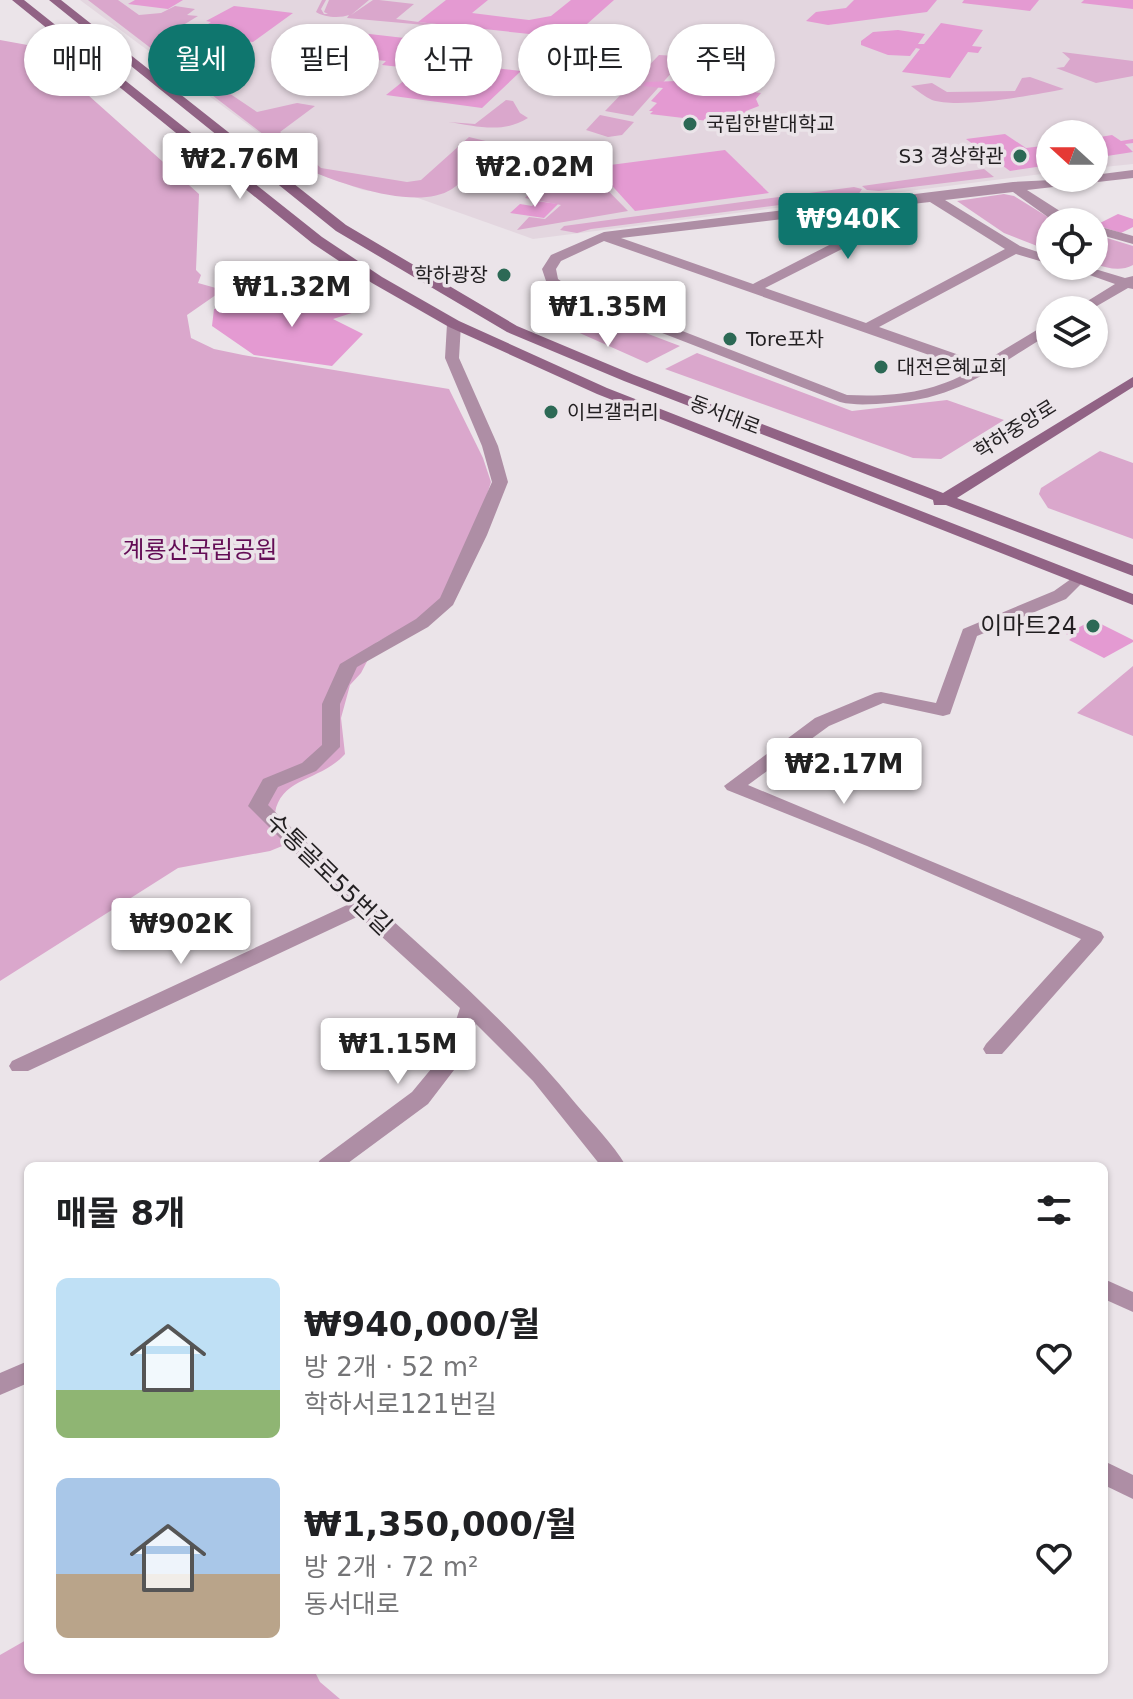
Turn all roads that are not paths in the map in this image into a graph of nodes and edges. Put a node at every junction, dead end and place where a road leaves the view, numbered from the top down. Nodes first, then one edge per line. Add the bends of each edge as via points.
1 (17, 0) edge
2 (54, 0) edge
3 (1133, 174) edge
4 (1108, 177) joint
5 (1036, 184) edge
6 (1013, 186) junction
7 (1133, 187) edge
8 (930, 196) junction
9 (1044, 208) edge
10 (809, 211) junction
11 (1108, 233) edge
12 (604, 236) junction
13 (1133, 240) edge
14 (1015, 249) junction
15 (1036, 256) edge
16 (1108, 276) edge
17 (1131, 282) edge
18 (755, 288) junction
19 (1106, 296) edge
20 (454, 324) junction
21 (867, 328) junction
22 (1036, 336) edge
23 (982, 368) junction
24 (1133, 381) edge
25 (946, 498) junction
26 (920, 515) junction
27 (1133, 571) edge
28 (1078, 579) junction
29 (1133, 600) edge
30 (361, 907) junction
31 (471, 1006) junction
32 (994, 1049) dead end
33 (20, 1066) dead end
34 (333, 1162) edge
35 (611, 1162) edge
36 (1108, 1290) edge
37 (1133, 1303) edge
38 (24, 1373) edge
39 (0, 1385) edge
40 (1108, 1474) edge
41 (1133, 1488) edge

1 - 20 street, 동서대로 via 317,240
2 - 25 street, 동서대로 via 341,228 512,329
3 - 4 street
4 - 7 street
5 - 6 street
6 - 8 street
6 - 9 street
8 - 10 street
8 - 14 street
10 - 12 street
10 - 18 street via 845,235 843,243
11 - 13 street
12 - 18 street
12 - 23 street via 556,258 549,269 552,281 592,302 845,399 935,392
14 - 15 street
14 - 21 street
16 - 17 street
17 - 19 street
18 - 21 street
20 - 26 street, 동서대로 via 602,391
20 - 30 street, 수통골로55번길 via 452,358 500,482 479,535 447,601 422,623 349,664 331,704 331,747 309,767 270,783 258,806
21 - 23 street
22 - 23 street
24 - 25 street, 학하중앙로
25 - 26 street, 학하중앙로
25 - 27 street, 동서대로
26 - 28 street, 동서대로
28 - 29 street, 동서대로
28 - 32 street via 1060,595 969,633 943,710 881,697 822,722 734,786 1094,937
30 - 31 street, 수통골로55번길
30 - 33 street
31 - 34 street via 456,1053 420,1098
31 - 35 street, 수통골로55번길 via 541,1076
36 - 37 street
38 - 39 street
40 - 41 street

